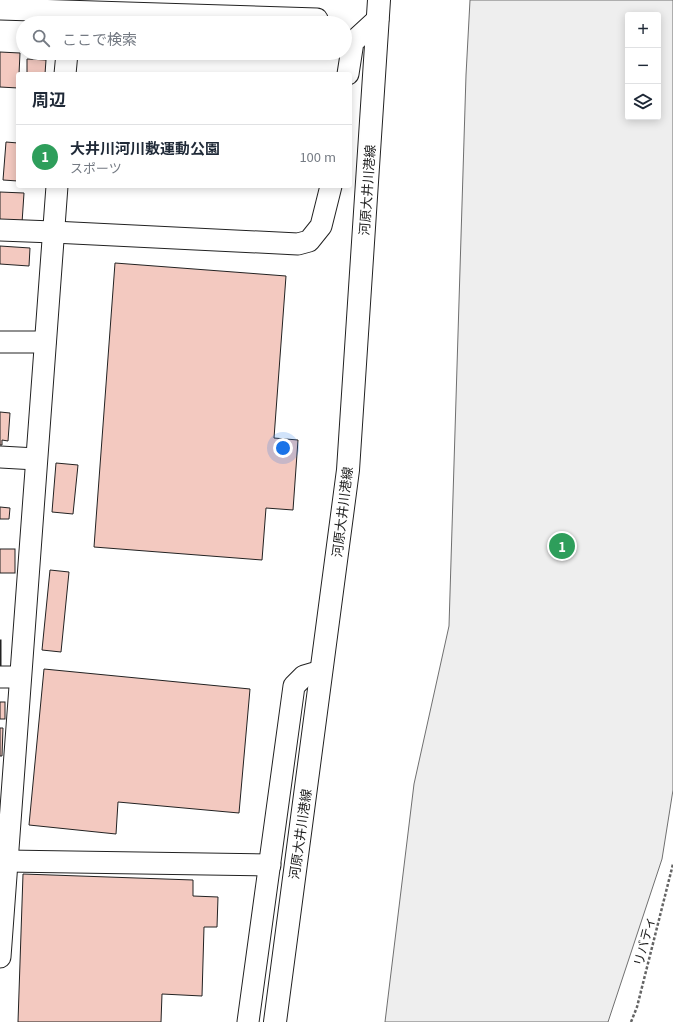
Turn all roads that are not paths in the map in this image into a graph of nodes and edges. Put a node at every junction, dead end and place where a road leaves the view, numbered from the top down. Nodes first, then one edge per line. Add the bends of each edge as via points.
1 (0, 8) edge
2 (379, 9) edge
3 (70, 11) edge
4 (235, 16) edge
5 (352, 48) edge
6 (66, 60) edge
7 (350, 60) edge
8 (65, 72) edge
9 (348, 72) edge
10 (57, 188) edge
11 (330, 188) edge
12 (0, 230) edge
13 (53, 232) junction
14 (0, 342) edge
15 (45, 342) junction
16 (0, 457) edge
17 (36, 459) junction
18 (321, 671) junction
19 (10, 677) edge
20 (6, 861) junction
21 (270, 865) junction
22 (0, 957) edge
23 (248, 1022) edge
24 (275, 1022) edge

1 - 3 street
2 - 5 street via 353,42
2 - 18 main road, 河原大井川港線 via 348,470
3 - 4 street
6 - 8 street
7 - 9 street
10 - 13 street
11 - 13 street via 321,226 309,241 298,244
12 - 13 street
13 - 15 street
14 - 15 street
15 - 17 street
16 - 17 street
17 - 19 street
18 - 21 street via 304,676 294,686
18 - 24 main road, 河原大井川港線
19 - 20 street
20 - 21 street
20 - 22 street
21 - 23 street

